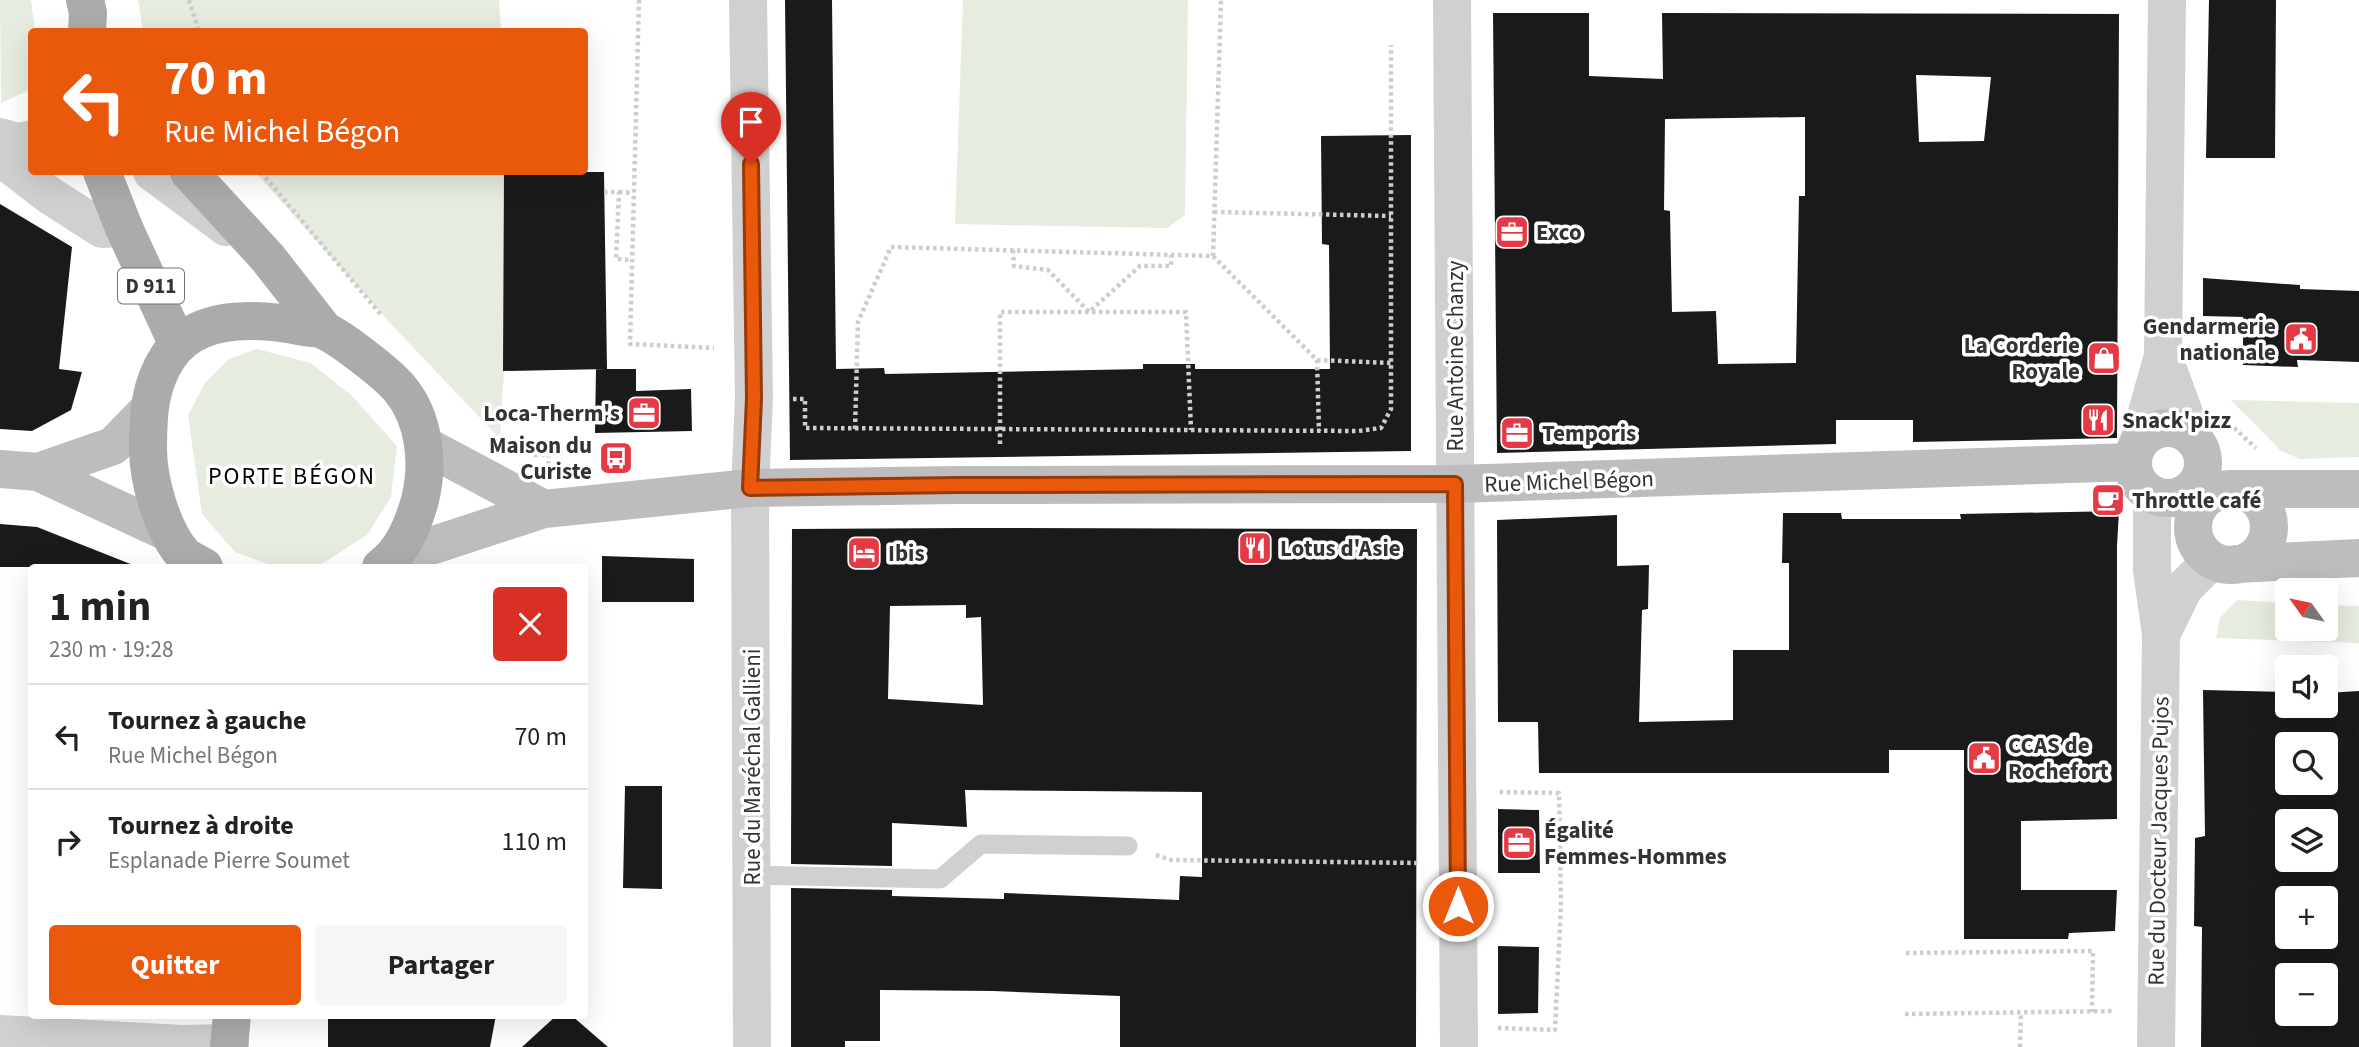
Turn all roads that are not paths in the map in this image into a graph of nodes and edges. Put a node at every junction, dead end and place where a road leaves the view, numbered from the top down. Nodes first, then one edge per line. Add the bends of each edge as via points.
1 (748, 0) edge
2 (1452, 0) edge
3 (2167, 0) edge
4 (0, 137) edge
5 (28, 140) edge
6 (0, 156) edge
7 (103, 175) edge
8 (156, 175) edge
9 (192, 175) edge
10 (124, 228) junction
11 (267, 257) junction
12 (325, 331) junction
13 (178, 345) junction
14 (2163, 356) junction
15 (148, 410) junction
16 (424, 444) junction
17 (0, 469) edge
18 (2213, 470) junction
19 (38, 472) junction
20 (2147, 475) junction
21 (1455, 484) junction
22 (750, 488) junction
23 (2359, 489) edge
24 (544, 509) junction
25 (185, 556) edge
26 (2214, 557) junction
27 (2359, 558) edge
28 (388, 562) edge
29 (2161, 635) junction
30 (1128, 846) road end
31 (752, 875) junction
32 (0, 1034) edge
33 (230, 1035) edge
34 (1459, 1037) edge
35 (752, 1047) edge
36 (2156, 1047) edge

1 - 22 street, Rue du Maréchal Gallieni via 754,399
2 - 21 street, Rue Antoine Chanzy
3 - 14 street, Rue du Docteur Jacques Pujos
4 - 5 street
6 - 10 street via 102,229
7 - 10 main road, D 911
8 - 11 street
9 - 11 main road
10 - 13 main road, D 911
11 - 12 main road
12 - 13 main road via 280,322 234,321
12 - 16 main road via 401,389
13 - 15 main road via 155,383
14 - 18 street, Rue du Docteur Jacques Pujos
14 - 20 street, Rue du Docteur Jacques Pujos
15 - 19 main road via 113,446
15 - 25 main road via 148,455 155,497
16 - 24 main road
16 - 28 main road via 425,480 416,515
17 - 19 main road
18 - 20 main road via 2177,497
18 - 20 main road via 2185,433 2164,429 2144,438
18 - 23 main road
18 - 26 main road via 2193,524 2194,536
18 - 26 main road via 2258,500 2269,523 2268,536 2255,557 2243,563
19 - 25 main road
20 - 21 main road, Rue Michel Bégon
20 - 26 main road
20 - 29 street, Rue du Docteur Jacques Pujos
21 - 22 main road, Rue Michel Bégon
21 - 34 street, Rue Antoine Chanzy
22 - 24 main road, Rue Michel Bégon
22 - 31 street, Rue du Maréchal Gallieni
24 - 28 main road, Rue Michel Bégon
26 - 27 main road
26 - 29 street, Rue du Docteur Jacques Pujos via 2184,588
29 - 36 street, Rue du Docteur Jacques Pujos
30 - 31 lane via 981,845 940,879
31 - 35 street, Rue du Maréchal Gallieni
32 - 33 street via 182,1044

